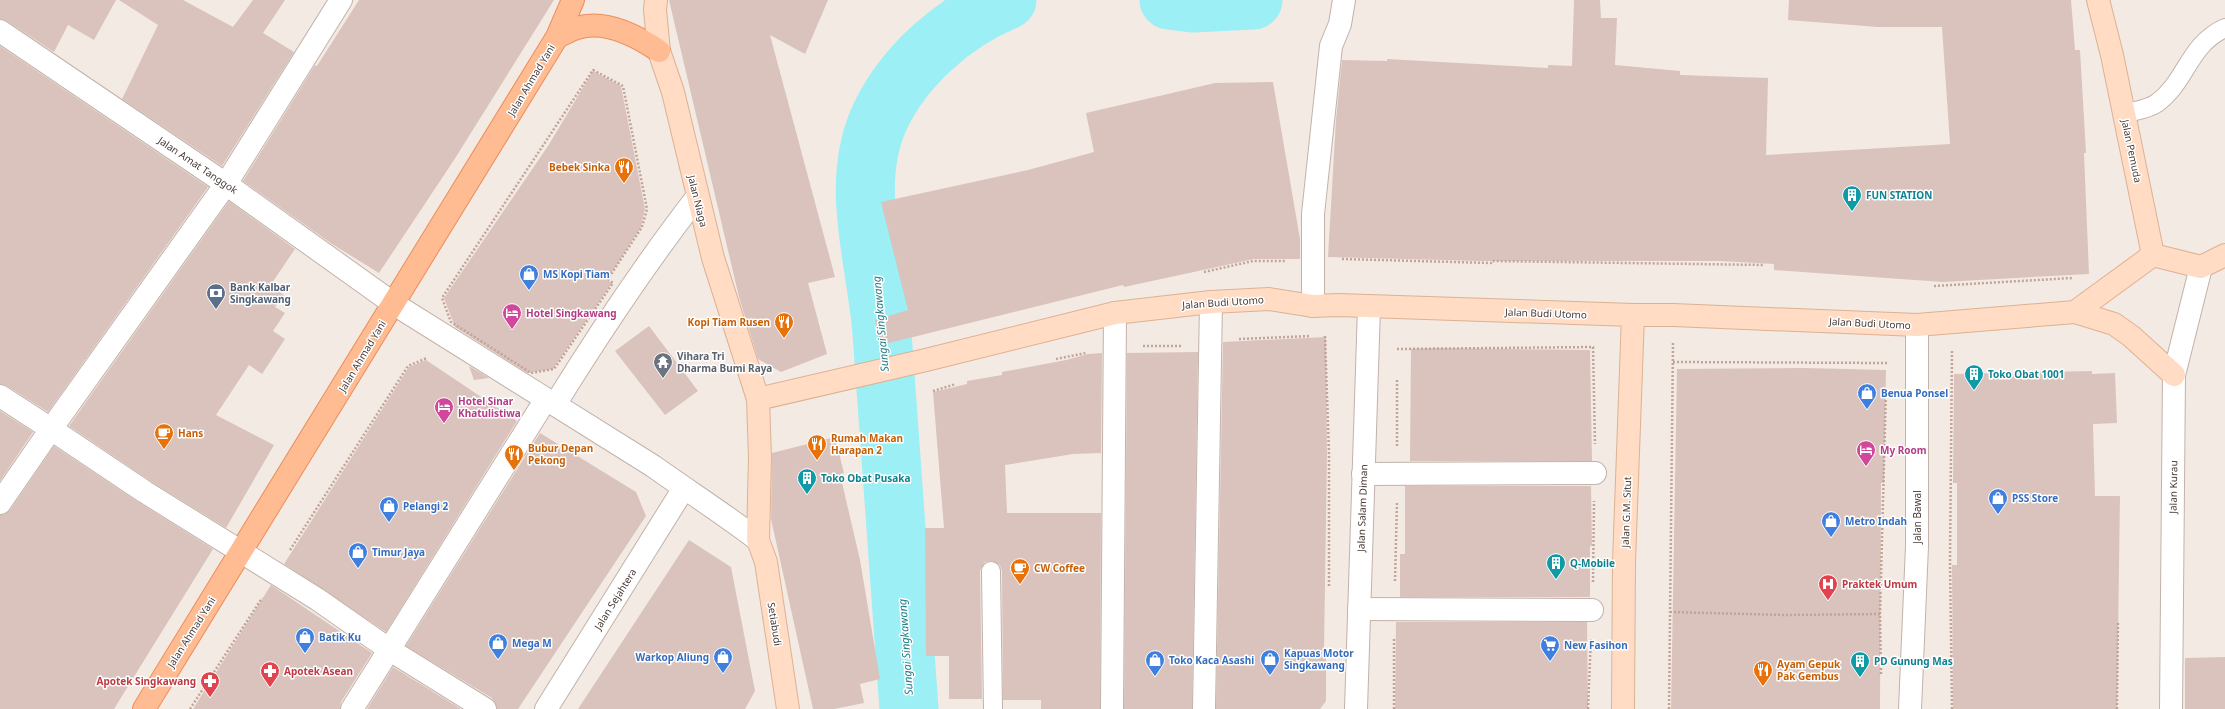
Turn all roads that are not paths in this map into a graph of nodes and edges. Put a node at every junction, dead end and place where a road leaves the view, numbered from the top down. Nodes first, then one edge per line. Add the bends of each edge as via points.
1 (341, 0) edge
2 (573, 0) edge
3 (656, 0) edge
4 (1344, 0) edge
5 (2098, 0) edge
6 (2225, 28) edge
7 (0, 31) edge
8 (557, 37) junction
9 (659, 51) junction
10 (2124, 114) junction
11 (226, 184) junction
12 (697, 196) junction
13 (2153, 255) junction
14 (2225, 255) edge
15 (2201, 267) junction
16 (1211, 302) junction
17 (394, 304) junction
18 (1313, 306) junction
19 (1369, 308) junction
20 (2075, 312) junction
21 (1115, 313) junction
22 (1632, 315) junction
23 (1917, 325) junction
24 (2174, 375) junction
25 (0, 396) edge
26 (758, 399) junction
27 (551, 401) junction
28 (51, 429) junction
29 (1595, 473) road end
30 (1363, 474) junction
31 (684, 488) junction
32 (0, 503) edge
33 (758, 540) junction
34 (241, 551) junction
35 (991, 570) dead end
36 (1359, 609) junction
37 (1592, 610) road end
38 (390, 650) junction
39 (144, 709) edge
40 (352, 709) edge
41 (485, 709) edge
42 (546, 709) edge
43 (788, 709) edge
44 (993, 709) edge
45 (1112, 709) edge
46 (1204, 709) edge
47 (1356, 709) edge
48 (1623, 709) edge
49 (1910, 709) edge
50 (2171, 709) edge

1 - 11 street
2 - 8 main road, Jalan Ahmad Yani
3 - 9 main road, Jalan Niaga
4 - 18 street via 1340,24 1331,46 1313,214
5 - 10 main road, Jalan Pemuda
6 - 10 lane via 2211,36 2196,50 2175,85 2156,104
7 - 11 street, Jalan Amat Tanggok
8 - 9 main road via 578,28 604,27 638,37
8 - 17 main road, Jalan Ahmad Yani
9 - 12 main road, Jalan Niaga via 672,92
10 - 13 main road, Jalan Pemuda
11 - 17 street, Jalan Amat Tanggok
11 - 28 street
12 - 26 main road, Jalan Niaga via 713,258
12 - 27 street
13 - 15 main road
13 - 20 main road
14 - 15 main road
15 - 24 street, Jalan Kurau
16 - 18 main road, Jalan Budi Utomo via 1269,299
16 - 21 main road, Jalan Budi Utomo
16 - 46 street
17 - 27 street, Jalan Amat Tanggok
17 - 34 main road, Jalan Ahmad Yani
18 - 19 main road, Jalan Budi Utomo
19 - 22 main road, Jalan Budi Utomo
19 - 30 street, Jalan Salam Diman
20 - 23 main road, Jalan Budi Utomo
20 - 24 main road via 2114,324
21 - 26 main road, Jalan Budi Utomo
21 - 45 street
22 - 23 main road, Jalan Budi Utomo via 1673,314
22 - 48 main road, Jalan G.M. Situt via 1624,562
23 - 49 street, Jalan Bawal via 1917,546
24 - 50 street, Jalan Kurau
25 - 28 street
26 - 33 main road, Setiabudi
27 - 31 street, Jalan Amat Tanggok
27 - 38 street
28 - 32 street
28 - 34 street via 145,492
29 - 30 street
30 - 36 street, Jalan Salam Diman
31 - 33 street via 718,509
31 - 42 street, Jalan Sejahtera
33 - 43 main road, Setiabudi via 766,562
34 - 38 street
34 - 39 main road, Jalan Ahmad Yani
35 - 44 lane
36 - 37 street
36 - 47 street, Jalan Salam Diman
38 - 40 street
38 - 41 street

